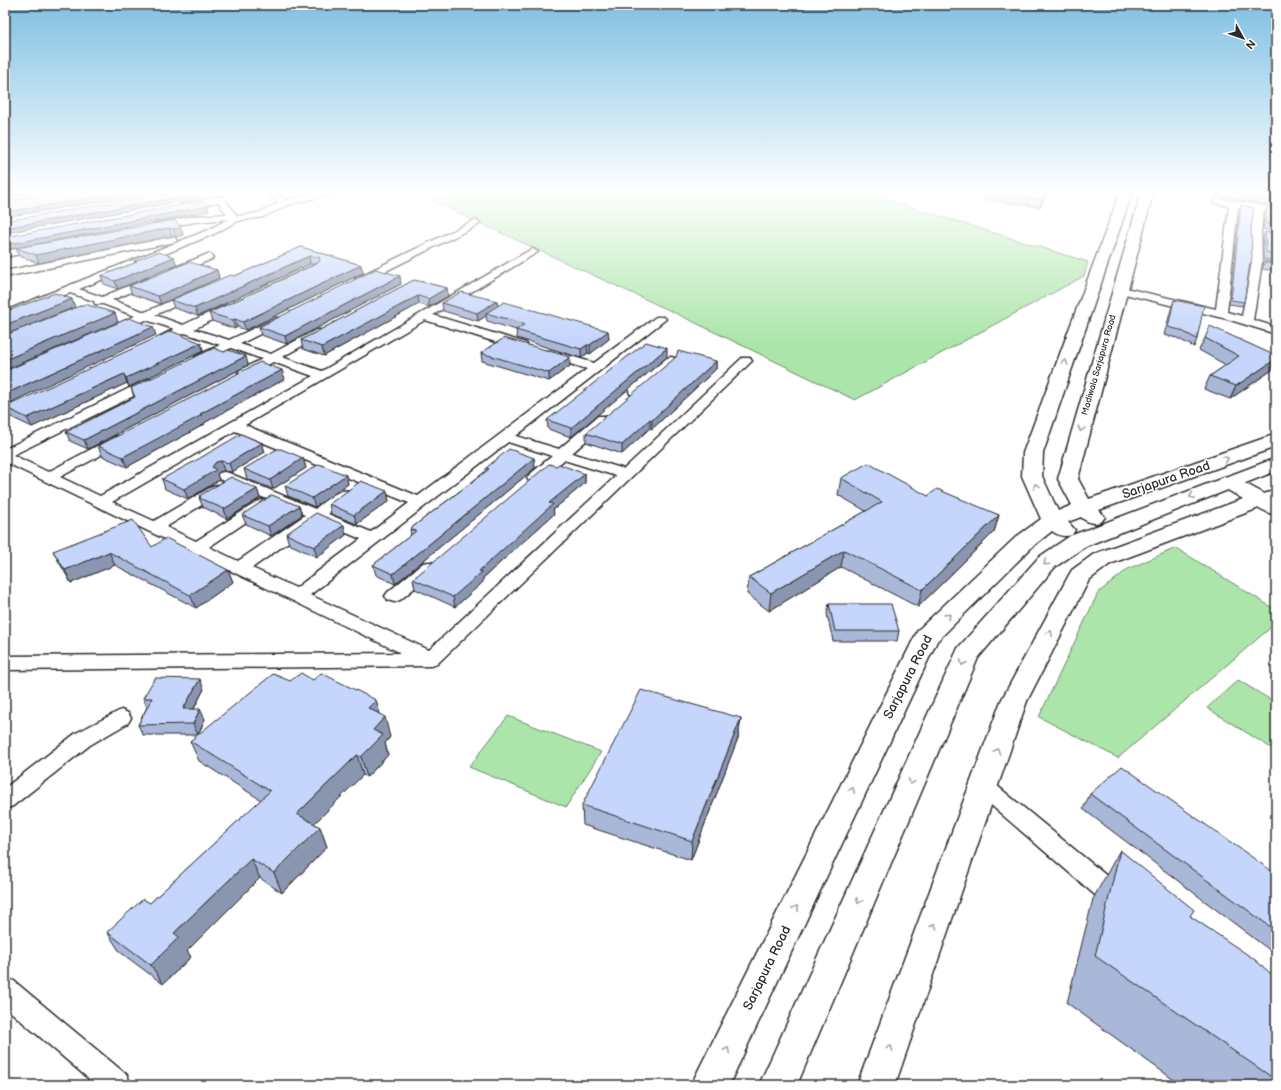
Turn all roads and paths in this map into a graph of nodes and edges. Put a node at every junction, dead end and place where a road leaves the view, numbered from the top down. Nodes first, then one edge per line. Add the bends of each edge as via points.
1 (168, 241) edge
2 (189, 241) edge
3 (439, 241) edge
4 (1109, 241) edge
5 (1134, 241) edge
6 (1230, 241) edge
7 (1258, 241) edge
8 (51, 246) edge
9 (533, 252) dead end
10 (5, 254) edge
11 (208, 257) dead end
12 (1257, 262) junction
13 (1270, 264) edge
14 (5, 274) edge
15 (349, 285) edge
16 (69, 289) junction
17 (1121, 290) junction
18 (203, 291) edge
19 (103, 300) junction
20 (239, 303) edge
21 (89, 306) edge
22 (294, 313) edge
23 (1221, 314) junction
24 (5, 315) edge
25 (147, 316) junction
26 (424, 316) junction
27 (660, 319) dead end
28 (1247, 322) junction
29 (334, 325) edge
30 (184, 329) junction
31 (1276, 331) edge
32 (104, 334) edge
33 (231, 344) junction
34 (148, 346) edge
35 (272, 358) junction
36 (671, 361) edge
37 (746, 361) dead end
38 (189, 365) edge
39 (596, 368) junction
40 (323, 375) junction
41 (160, 378) edge
42 (230, 380) edge
43 (41, 395) edge
44 (5, 412) edge
45 (235, 426) junction
46 (132, 433) edge
47 (505, 437) junction
48 (1276, 440) edge
49 (286, 447) junction
50 (5, 454) edge
51 (562, 454) junction
52 (273, 456) edge
53 (5, 457) edge
54 (1276, 464) edge
55 (247, 472) edge
56 (626, 474) junction
57 (49, 478) junction
58 (229, 478) junction
59 (366, 480) junction
60 (1228, 482) junction
61 (526, 485) edge
62 (287, 488) edge
63 (274, 497) junction
64 (1271, 501) edge
65 (100, 502) junction
66 (419, 502) junction
67 (1084, 508) junction
68 (316, 515) junction
69 (1052, 521) junction
70 (154, 528) junction
71 (1107, 529) junction
72 (372, 538) junction
73 (1078, 541) junction
74 (197, 548) junction
75 (442, 556) edge
76 (240, 568) junction
77 (297, 596) junction
78 (394, 596) dead end
79 (431, 659) junction
80 (5, 663) edge
81 (121, 718) dead end
82 (984, 786) junction
83 (5, 800) edge
84 (1130, 910) edge
85 (5, 990) edge
86 (117, 1085) edge
87 (710, 1085) edge
88 (778, 1085) edge
89 (876, 1085) edge

1 - 14 street
2 - 16 street
3 - 15 street
69 -> 4 main road via 1032,476 1033,453
5 - 17 main road, Madiwala Sarjapura Road
6 - 23 street
7 - 12 street
8 - 10 street
9 - 26 street
11 - 19 street
12 - 13 street
12 - 28 street
16 - 19 street
16 - 24 street
17 - 23 street
17 -> 67 main road, Madiwala Sarjapura Road via 1068,479
18 - 25 street
19 - 21 street
19 - 25 street
20 - 30 street
22 - 33 street
23 - 28 street
25 - 30 street
25 - 32 street
26 - 39 street
26 - 40 street
27 - 39 street
28 - 31 street
29 - 35 street
30 - 33 street
30 - 34 street
33 - 35 street
33 - 38 street
35 - 40 street
35 - 42 street
36 - 51 street
37 - 56 street
39 - 47 street
40 - 45 street
41 - 50 street
43 - 44 street
45 - 49 street
45 - 65 street
46 - 57 street
47 - 51 street
47 - 66 street
67 -> 48 main road, Sarjapura Road
49 - 52 street
49 - 59 street via 318,468
51 - 56 street
51 - 61 street
53 - 57 street
54 - 60 main road, Sarjapura Road
55 - 58 street
56 - 79 street
57 - 65 street
58 - 63 street
58 - 70 street
59 - 66 street
59 - 68 street
60 - 64 main road
60 -> 71 main road, Sarjapura Road
62 - 63 street
63 - 68 street
63 - 74 street
82 -> 64 main road via 1014,701 1080,575 1102,559
65 - 70 street
66 - 72 street
67 - 69 main road, Sarjapura Road
67 - 71 main road, Madiwala Sarjapura Road
68 - 72 street
68 - 76 street
69 - 73 main road
87 -> 69 main road, Sarjapura Road via 927,636 1024,542
70 - 74 street
71 - 73 main road, Sarjapura Road
72 - 77 street
73 -> 88 main road, Sarjapura Road via 1047,562 967,654
74 - 76 street
75 - 78 street
76 - 77 street
77 - 79 street
79 - 80 street
81 - 83 street via 83,739
82 - 84 street
89 -> 82 main road
85 - 86 street

